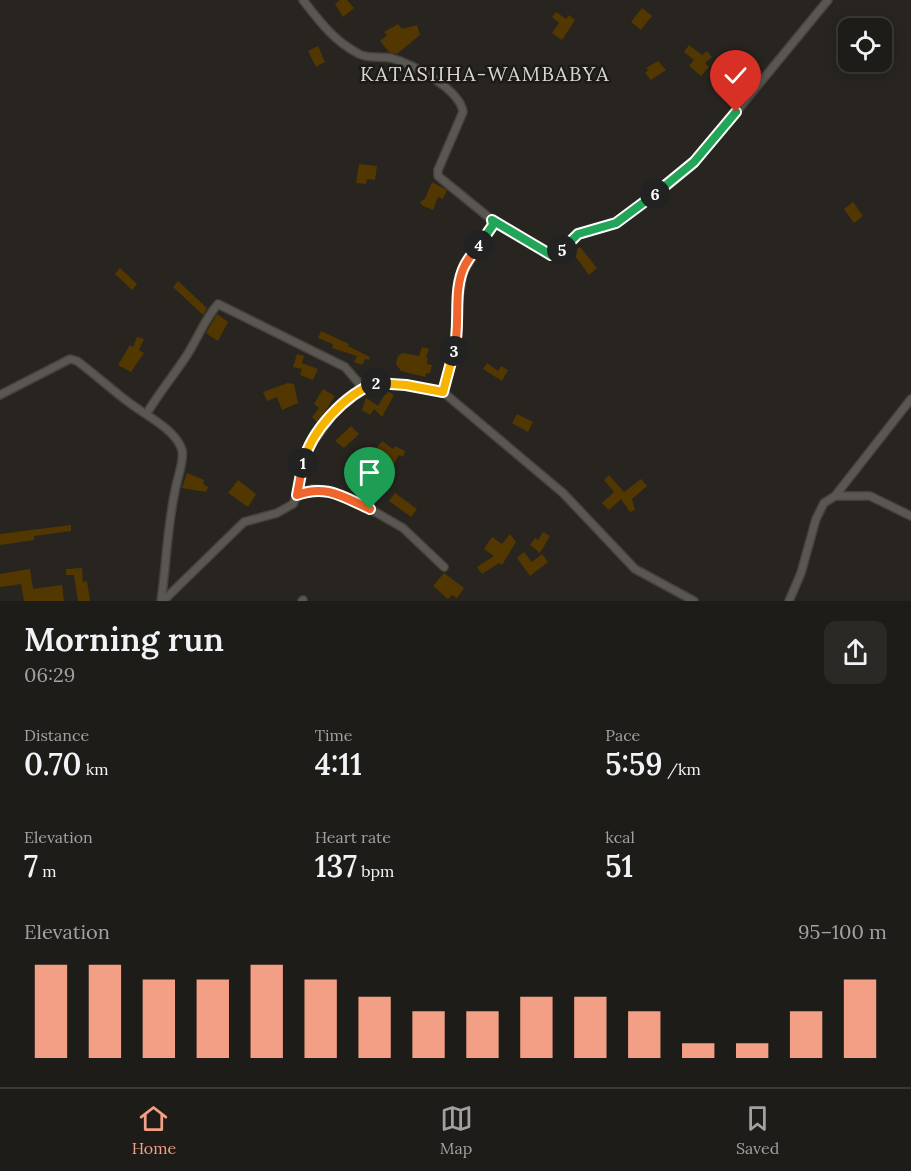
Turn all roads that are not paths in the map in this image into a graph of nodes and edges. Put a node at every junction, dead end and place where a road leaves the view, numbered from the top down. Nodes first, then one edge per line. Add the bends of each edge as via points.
1 (303, 0) edge
2 (828, 0) edge
3 (492, 220) junction
4 (363, 388) junction
5 (443, 392) junction
6 (0, 395) edge
7 (911, 399) edge
8 (147, 413) junction
9 (297, 495) junction
10 (835, 496) junction
11 (911, 516) edge
12 (444, 567) dead end
13 (162, 601) edge
14 (694, 601) edge
15 (789, 601) edge

1 - 3 street via 337,40 361,55 390,58 419,70 442,84 459,101 463,112 438,176
2 - 3 street via 694,162 616,223 578,234 555,256
3 - 5 street via 493,225 463,272 458,333
4 - 5 street via 378,382
4 - 8 street via 345,366 218,304
4 - 9 street via 333,414 306,452
5 - 14 street via 563,493 634,569
6 - 8 street via 70,359
7 - 10 street
8 - 13 street via 178,442 182,452 168,517
9 - 12 street via 313,489 331,491 370,509 403,528
9 - 13 street via 293,504 277,513 244,522
10 - 11 street via 870,496
10 - 15 street via 824,503 816,519

